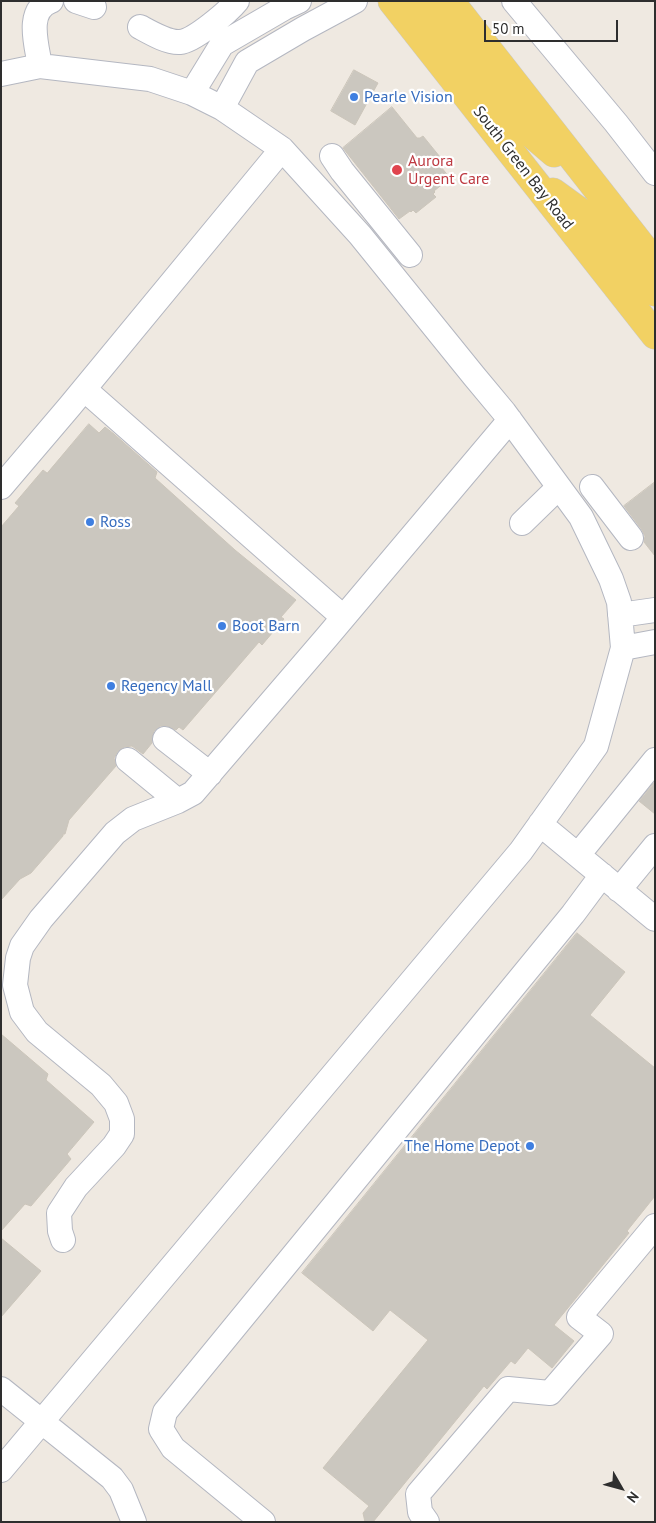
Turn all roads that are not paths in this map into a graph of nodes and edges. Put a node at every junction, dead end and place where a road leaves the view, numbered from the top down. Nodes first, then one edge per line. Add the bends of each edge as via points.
1 (23, 1) edge
2 (51, 1) edge
3 (237, 1) edge
4 (299, 1) edge
5 (354, 1) edge
6 (392, 1) edge
7 (420, 1) edge
8 (450, 1) edge
9 (514, 1) edge
10 (34, 23) junction
11 (140, 27) dead end
12 (40, 66) junction
13 (1, 74) edge
14 (192, 93) junction
15 (222, 108) junction
16 (282, 149) junction
17 (332, 156) dead end
18 (655, 173) edge
19 (527, 174) junction
20 (347, 178) junction
21 (599, 192) junction
22 (323, 195) junction
23 (410, 255) dead end
24 (655, 263) edge
25 (655, 292) edge
26 (655, 335) edge
27 (84, 389) junction
28 (510, 420) junction
29 (1, 487) edge
30 (559, 487) junction
31 (592, 487) dead end
32 (522, 523) dead end
33 (631, 538) dead end
34 (655, 610) edge
35 (620, 615) junction
36 (344, 617) junction
37 (655, 642) edge
38 (623, 648) junction
39 (165, 739) dead end
40 (128, 760) dead end
41 (655, 760) edge
42 (210, 774) junction
43 (178, 801) junction
44 (540, 824) junction
45 (655, 846) edge
46 (578, 855) junction
47 (610, 882) junction
48 (655, 920) edge
49 (9, 965) edge
50 (655, 1226) edge
51 (64, 1240) dead end
52 (1, 1389) edge
53 (42, 1422) junction
54 (1, 1470) edge
55 (134, 1522) edge
56 (263, 1522) edge
57 (428, 1522) edge

1 - 10 lane
2 - 10 lane via 39,10
3 - 11 lane via 193,37 181,42 158,37
4 - 14 lane via 222,44
5 - 15 lane via 247,62
6 - 19 main road, South Green Bay Road
7 - 21 main road via 512,117
8 - 21 main road
9 - 18 lane
10 - 12 lane
12 - 13 lane
12 - 14 lane via 150,79
14 - 15 lane
15 - 16 lane
16 - 22 lane
16 - 27 lane
17 - 20 lane
19 - 25 main road via 608,232
19 - 26 main road, South Green Bay Road
20 - 22 lane
20 - 23 lane
21 - 24 main road
22 - 28 lane
27 - 29 lane
27 - 36 lane
28 - 30 lane
28 - 36 lane
30 - 32 lane
30 - 35 lane via 582,517 619,602
31 - 33 lane
34 - 35 lane
35 - 38 lane
36 - 42 lane
37 - 38 lane
38 - 44 lane via 596,746
39 - 42 lane
40 - 43 lane
41 - 46 lane
42 - 43 lane via 193,793
43 - 49 lane via 133,819 115,833 41,919 22,946 18,958
44 - 46 lane
44 - 53 lane via 491,888
45 - 47 lane
46 - 47 lane
47 - 48 lane
47 - 56 lane via 573,914 165,1412 161,1429 173,1448
49 - 51 lane via 22,1012 38,1032 101,1086 116,1103 122,1119 122,1134 114,1146 76,1187 59,1213
50 - 57 lane via 579,1317 601,1334 550,1393 536,1402 508,1389 418,1494 420,1512
52 - 53 lane
53 - 54 lane
53 - 55 lane via 112,1478 121,1490

